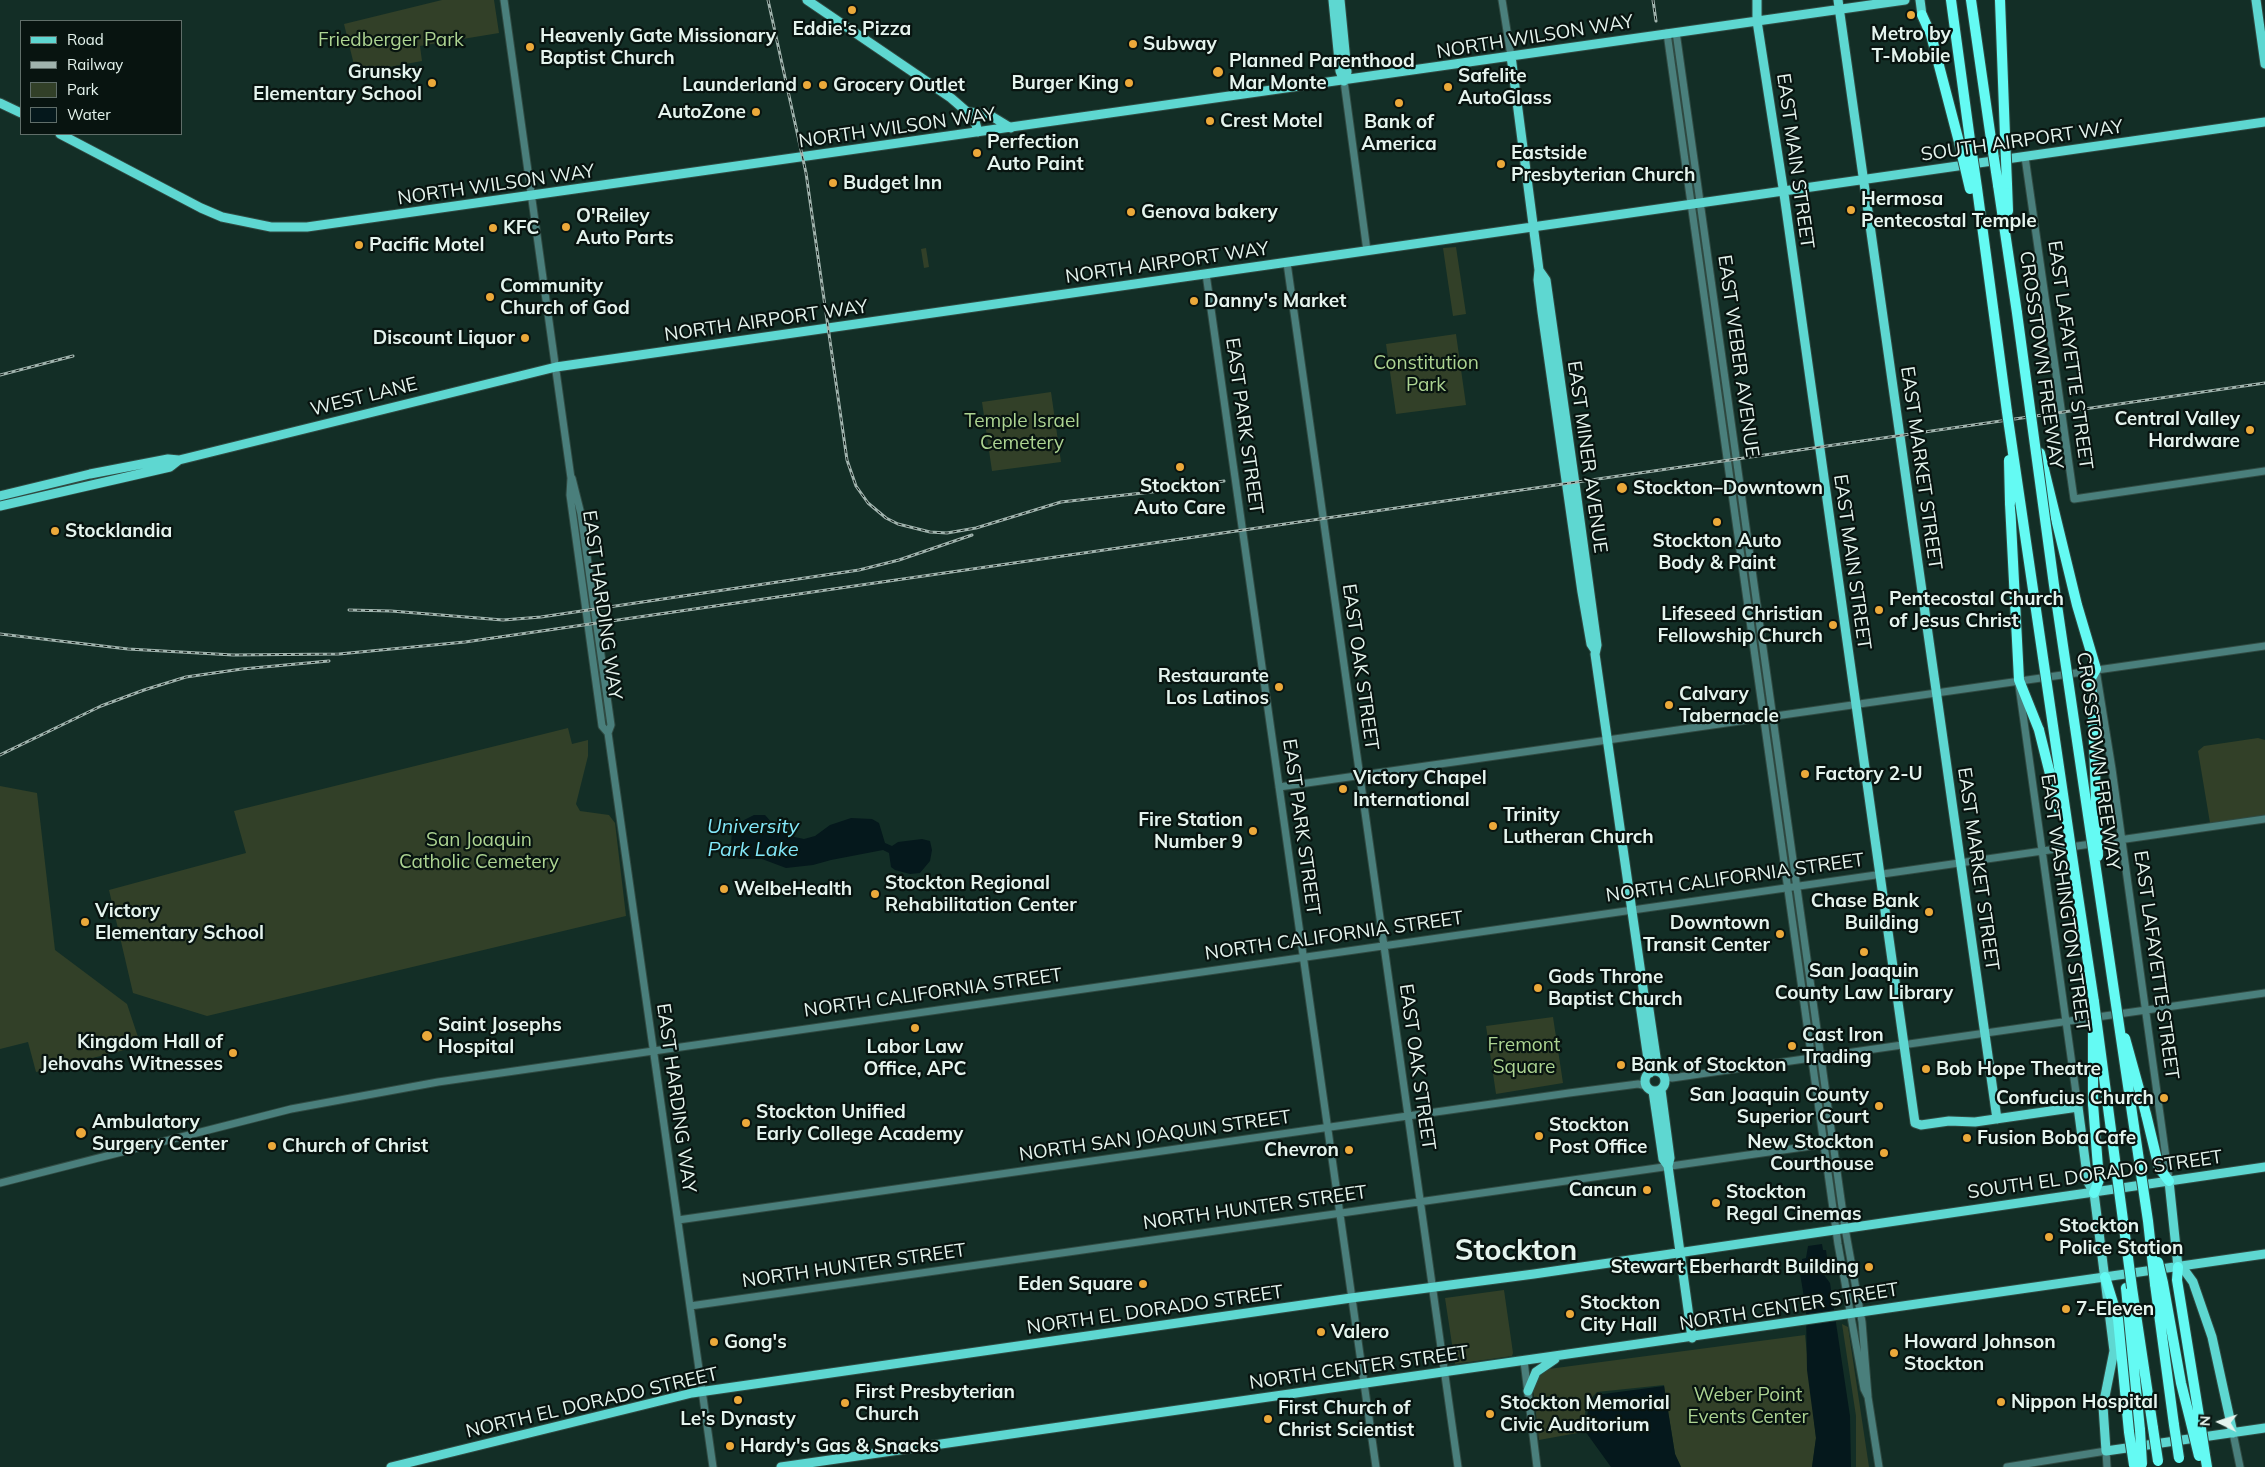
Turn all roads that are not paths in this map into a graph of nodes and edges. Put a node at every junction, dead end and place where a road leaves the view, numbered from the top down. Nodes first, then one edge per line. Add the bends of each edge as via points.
1 (504, 0) edge
2 (807, 0) edge
3 (1333, 0) edge
4 (1340, 0) edge
5 (1502, 0) edge
6 (1757, 0) edge
7 (1905, 0) edge
8 (1920, 0) edge
9 (1951, 0) edge
10 (2000, 0) edge
11 (2256, 0) edge
12 (1839, 5) edge
13 (1971, 5) edge
14 (1922, 15) joint
15 (1757, 21) junction
16 (1672, 32) junction
17 (1511, 56) junction
18 (2265, 64) edge
19 (1344, 81) junction
20 (0, 103) edge
21 (969, 112) junction
22 (20, 113) edge
23 (2265, 122) edge
24 (1011, 128) junction
25 (978, 132) junction
26 (62, 135) edge
27 (2025, 157) junction
28 (1863, 180) junction
29 (2002, 185) junction
30 (1974, 188) junction
31 (1783, 191) junction
32 (532, 197) junction
33 (1701, 204) junction
34 (1691, 206) junction
35 (1534, 227) junction
36 (1368, 251) junction
37 (1286, 262) junction
38 (1206, 274) junction
39 (556, 367) junction
40 (2007, 412) junction
41 (2034, 430) junction
42 (180, 460) junction
43 (131, 466) junction
44 (2265, 471) edge
45 (92, 474) junction
46 (87, 486) junction
47 (74, 489) junction
48 (0, 496) edge
49 (0, 506) edge
50 (2265, 646) edge
51 (2096, 669) junction
52 (2018, 680) junction
53 (1936, 692) junction
54 (1855, 703) junction
55 (1773, 715) junction
56 (1764, 717) junction
57 (1607, 738) junction
58 (1358, 775) junction
59 (1279, 786) junction
60 (2265, 819) edge
61 (2122, 840) junction
62 (2042, 851) junction
63 (1961, 862) junction
64 (1878, 874) junction
65 (2097, 877) junction
66 (2076, 883) junction
67 (1797, 886) junction
68 (1788, 887) junction
69 (1632, 909) junction
70 (1383, 945) junction
71 (1303, 956) junction
72 (2265, 993) edge
73 (1644, 995) junction
74 (2094, 1002) junction
75 (2115, 1005) junction
76 (2146, 1011) junction
77 (2066, 1022) junction
78 (1985, 1033) junction
79 (1647, 1039) junction
80 (1904, 1045) junction
81 (653, 1050) junction
82 (1656, 1054) junction
83 (1822, 1056) junction
84 (1812, 1058) junction
85 (1655, 1081) junction
86 (2078, 1107) junction
87 (1408, 1116) junction
88 (1997, 1118) junction
89 (1327, 1128) junction
90 (1825, 1144) junction
91 (1668, 1166) junction
92 (2265, 1167) edge
93 (2169, 1182) junction
94 (0, 1183) edge
95 (2094, 1193) junction
96 (1420, 1201) junction
97 (1339, 1213) junction
98 (1929, 1215) joint
99 (678, 1220) junction
100 (1841, 1228) junction
101 (1680, 1252) junction
102 (2265, 1254) edge
103 (2178, 1267) junction
104 (2105, 1277) junction
105 (2159, 1284) junction
106 (1432, 1288) junction
107 (2129, 1288) junction
108 (1351, 1298) junction
109 (690, 1306) junction
110 (1856, 1313) junction
111 (1692, 1338) junction
112 (1558, 1357) junction
113 (1524, 1361) junction
114 (1444, 1372) junction
115 (1364, 1384) junction
116 (702, 1391) junction
117 (1528, 1391) junction
118 (2196, 1422) junction
119 (2265, 1428) edge
120 (2134, 1431) junction
121 (2233, 1433) junction
122 (2106, 1451) junction
123 (2202, 1455) junction
124 (2180, 1463) edge
125 (2159, 1464) edge
126 (2138, 1466) edge
127 (391, 1467) edge
128 (712, 1467) edge
129 (781, 1467) edge
130 (1376, 1467) edge
131 (1458, 1467) edge
132 (1537, 1467) edge
133 (1879, 1467) edge
134 (2007, 1467) edge
135 (2107, 1467) edge
136 (2202, 1467) edge
137 (2207, 1467) edge
138 (2240, 1467) edge

1 - 32 street, EAST HARDING WAY
2 - 21 main road
3 - 19 main road via 1340,71
4 - 19 main road via 1347,72
5 - 17 street, EAST MINER AVENUE
6 - 15 main road, EAST MAIN STREET
7 - 12 main road, NORTH WILSON WAY
8 - 14 main road
9 - 30 highway, bridge
10 - 29 highway, bridge via 2005,136
11 - 18 main road
12 - 15 main road, NORTH WILSON WAY
12 - 28 main road, EAST MARKET STREET
13 - 29 highway, bridge via 1991,139
14 - 30 highway, bridge via 1931,35
15 - 16 main road, NORTH WILSON WAY
15 - 31 main road, EAST MAIN STREET
16 - 17 main road, NORTH WILSON WAY
16 - 33 street, EAST WEBER AVENUE
16 - 34 street, EAST WEBER AVENUE
17 - 19 main road, NORTH WILSON WAY
17 - 35 main road, EAST MINER AVENUE
19 - 24 main road, NORTH WILSON WAY
19 - 36 street
20 - 22 main road
21 - 24 main road via 988,114
21 - 25 main road
23 - 27 main road, SOUTH AIRPORT WAY
24 - 25 main road, NORTH WILSON WAY
25 - 32 main road, NORTH WILSON WAY
26 - 32 main road, NORTH WILSON WAY via 200,208 233,220 271,227 321,226
27 - 28 main road, SOUTH AIRPORT WAY
27 - 44 street, EAST LAFAYETTE STREET via 2074,498
28 - 31 main road, SOUTH AIRPORT WAY
28 - 53 main road, EAST MARKET STREET
29 - 41 highway, CROSSTOWN FREEWAY, bridge
30 - 40 highway, CROSSTOWN FREEWAY
31 - 33 main road, NORTH AIRPORT WAY
31 - 54 main road, EAST MAIN STREET
32 - 39 street, EAST HARDING WAY
33 - 34 main road, NORTH AIRPORT WAY
33 - 55 street, EAST WEBER AVENUE
34 - 35 main road, NORTH AIRPORT WAY
34 - 56 street, EAST WEBER AVENUE
35 - 36 main road, NORTH AIRPORT WAY
35 - 57 main road, EAST MINER AVENUE via 1541,306 1582,592 1591,644 1595,650
36 - 37 main road, NORTH AIRPORT WAY
37 - 38 main road, NORTH AIRPORT WAY
37 - 58 street, EAST OAK STREET
38 - 39 main road, NORTH AIRPORT WAY
38 - 59 street, EAST PARK STREET
39 - 42 main road, WEST LANE
39 - 81 street, EAST HARDING WAY via 611,725 608,734
40 - 52 highway, bridge
40 - 66 highway, CROSSTOWN FREEWAY, bridge
41 - 51 highway, bridge
41 - 65 highway, CROSSTOWN FREEWAY, bridge
42 - 43 main road, WEST LANE
42 - 46 main road, WEST LANE via 170,467
43 - 45 main road, WEST LANE
43 - 46 main road via 126,472 98,479
45 - 47 main road via 74,483
45 - 48 main road, WEST LANE
46 - 47 main road, WEST LANE
47 - 49 main road, WEST LANE
50 - 51 street
51 - 52 street
51 - 61 street, EAST LAFAYETTE STREET
51 - 65 highway, bridge via 2091,678 2099,846
52 - 53 street
52 - 62 street, EAST WASHINGTON STREET
52 - 66 highway, bridge via 2039,730
53 - 54 street
53 - 63 main road, EAST MARKET STREET
54 - 55 street
54 - 64 main road, EAST MAIN STREET
55 - 56 street
55 - 67 street, EAST WEBER AVENUE
56 - 57 street
56 - 68 street, EAST WEBER AVENUE
57 - 58 street
57 - 69 main road, EAST MINER AVENUE
58 - 59 street
58 - 70 street, EAST OAK STREET
59 - 71 street, EAST PARK STREET
60 - 61 street, NORTH CALIFORNIA STREET
61 - 62 street, NORTH CALIFORNIA STREET
61 - 76 street, EAST LAFAYETTE STREET
62 - 63 street, NORTH CALIFORNIA STREET
62 - 77 street, EAST WASHINGTON STREET
63 - 64 street, NORTH CALIFORNIA STREET
63 - 78 main road, EAST MARKET STREET
64 - 67 street, NORTH CALIFORNIA STREET
64 - 80 main road, EAST MAIN STREET
65 - 75 highway, CROSSTOWN FREEWAY, bridge
66 - 74 highway, CROSSTOWN FREEWAY
67 - 68 street, NORTH CALIFORNIA STREET
67 - 83 street, EAST WEBER AVENUE
68 - 69 street, NORTH CALIFORNIA STREET
68 - 84 street, EAST WEBER AVENUE
69 - 70 street, NORTH CALIFORNIA STREET
69 - 73 main road, EAST MINER AVENUE
70 - 71 street, NORTH CALIFORNIA STREET
70 - 87 street, EAST OAK STREET
71 - 81 street, NORTH CALIFORNIA STREET
71 - 89 street, EAST PARK STREET
72 - 76 street, NORTH SAN JOAQUIN STREET
73 - 79 main road, EAST MINER AVENUE via 1640,1004
73 - 82 main road, EAST MINER AVENUE
74 - 95 highway, bridge via 2094,1104 2099,1180
74 - 107 highway, CROSSTOWN FREEWAY, bridge
75 - 93 highway, bridge via 2159,1168
75 - 105 highway, CROSSTOWN FREEWAY, bridge
76 - 77 street, NORTH SAN JOAQUIN STREET
76 - 93 street, EAST LAFAYETTE STREET
77 - 78 street, NORTH SAN JOAQUIN STREET
77 - 86 street, EAST WASHINGTON STREET
78 - 80 street, NORTH SAN JOAQUIN STREET
78 - 88 main road, EAST MARKET STREET
79 - 82 main road
79 - 85 main road, EAST MINER AVENUE
80 - 83 street, NORTH SAN JOAQUIN STREET
80 - 88 main road, EAST MAIN STREET via 1915,1123
81 - 94 street, NORTH CALIFORNIA STREET via 438,1082 290,1110
81 - 99 street, EAST HARDING WAY
82 - 85 main road, EAST MINER AVENUE
83 - 84 street, NORTH SAN JOAQUIN STREET
83 - 100 street, EAST WEBER AVENUE
84 - 85 street, NORTH SAN JOAQUIN STREET
84 - 90 street, EAST WEBER AVENUE
85 - 87 street, NORTH SAN JOAQUIN STREET
85 - 91 main road, EAST MINER AVENUE via 1670,1158
86 - 88 main road
86 - 95 main road, EAST WASHINGTON STREET via 2088,1182
87 - 89 street, NORTH SAN JOAQUIN STREET
87 - 96 street, EAST OAK STREET
89 - 97 street, EAST PARK STREET
89 - 99 street, NORTH SAN JOAQUIN STREET
90 - 91 street, NORTH HUNTER STREET
90 - 100 street, EAST WEBER AVENUE
91 - 96 street, NORTH HUNTER STREET
91 - 101 main road, EAST MINER AVENUE
92 - 93 main road, SOUTH EL DORADO STREET
93 - 95 main road, SOUTH EL DORADO STREET
93 - 103 main road, EAST LAFAYETTE STREET
95 - 98 main road, SOUTH EL DORADO STREET
95 - 104 main road, EAST WASHINGTON STREET
96 - 97 street, NORTH HUNTER STREET
96 - 106 street, EAST OAK STREET
97 - 108 street, EAST PARK STREET
97 - 109 street, NORTH HUNTER STREET
98 - 100 main road, NORTH EL DORADO STREET
99 - 109 street, EAST HARDING WAY
100 - 101 main road, NORTH EL DORADO STREET
100 - 110 street, EAST WEBER AVENUE
101 - 106 main road, NORTH EL DORADO STREET
101 - 111 main road, EAST MINER AVENUE
102 - 103 main road, NORTH CENTER STREET
103 - 104 main road, NORTH CENTER STREET
103 - 118 highway
103 - 121 main road via 2193,1282 2212,1337
104 - 110 main road, NORTH CENTER STREET
104 - 120 highway via 2118,1319
104 - 122 main road, EAST WASHINGTON STREET via 2114,1351 2103,1406
105 - 118 highway via 2180,1383
105 - 124 highway, bridge
106 - 108 main road, NORTH EL DORADO STREET
106 - 114 street, EAST OAK STREET
107 - 120 highway
107 - 125 highway, bridge
108 - 115 street, EAST PARK STREET
108 - 116 main road, NORTH EL DORADO STREET
109 - 116 street, EAST HARDING WAY
110 - 111 main road, NORTH CENTER STREET
110 - 133 street, EAST WEBER AVENUE via 1864,1389
111 - 112 main road, NORTH CENTER STREET
112 - 113 main road, NORTH CENTER STREET
112 - 117 main road via 1536,1372
113 - 114 main road, NORTH CENTER STREET
113 - 117 street
114 - 115 main road, NORTH CENTER STREET
114 - 131 street, EAST OAK STREET
115 - 129 main road, NORTH CENTER STREET
115 - 130 street, EAST PARK STREET
116 - 127 main road, NORTH EL DORADO STREET
116 - 128 street, EAST HARDING WAY
117 - 132 street
118 - 123 highway, bridge
119 - 121 main road
120 - 126 highway, bridge
121 - 122 main road
121 - 138 street
122 - 134 street
122 - 135 street
123 - 136 highway
123 - 137 highway

